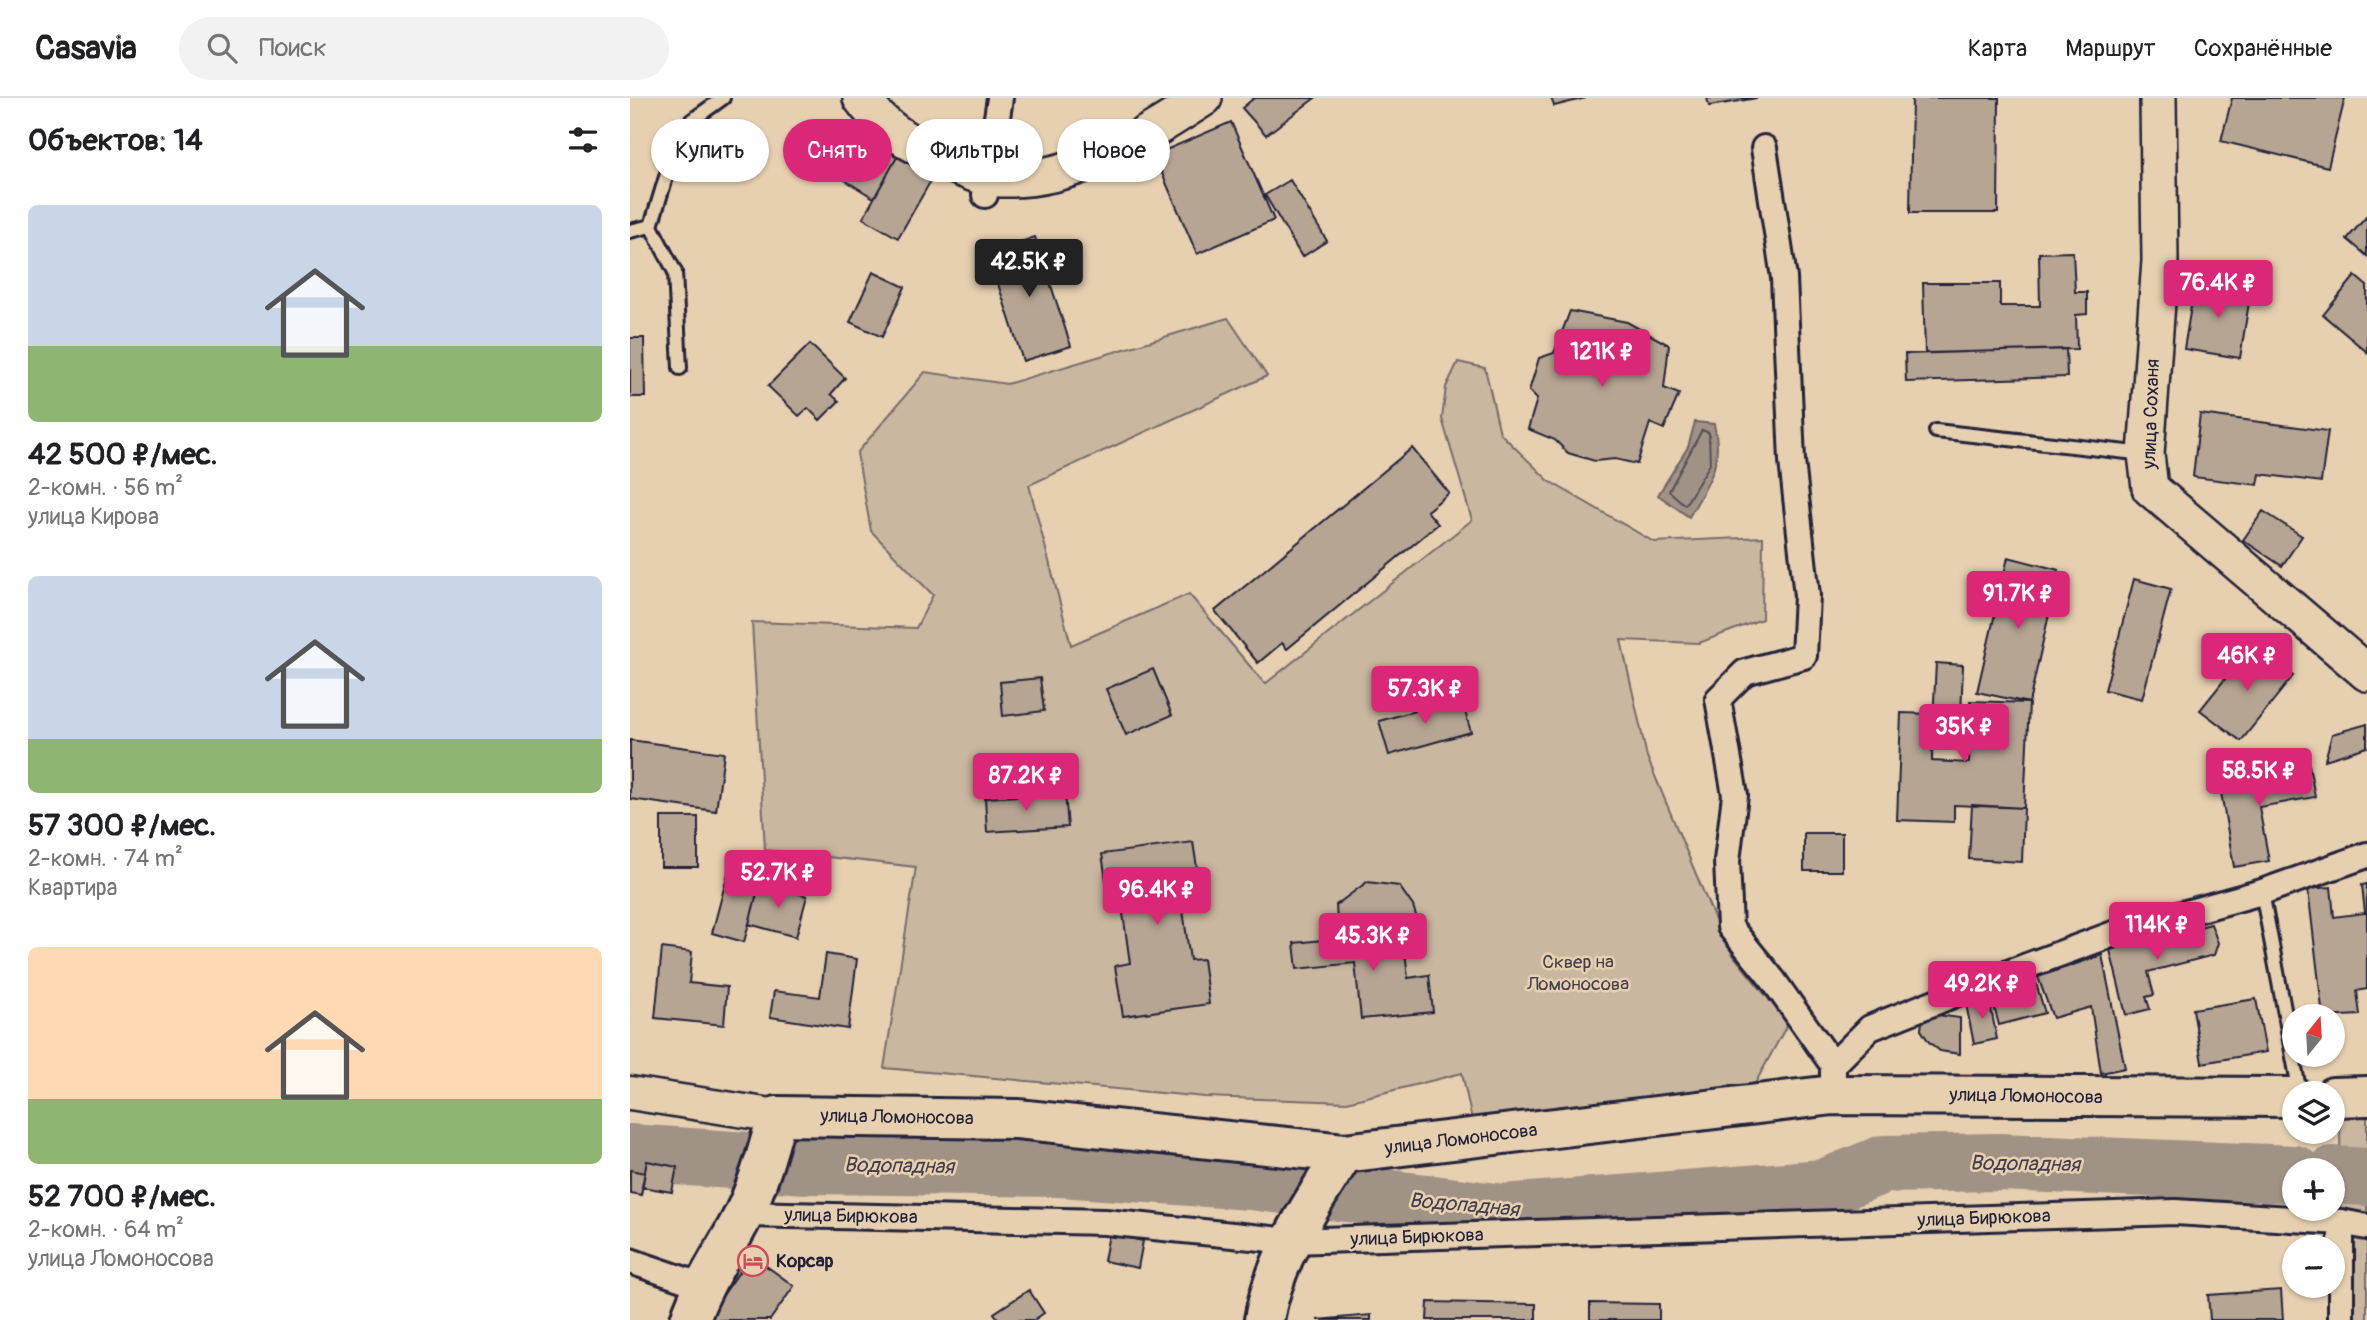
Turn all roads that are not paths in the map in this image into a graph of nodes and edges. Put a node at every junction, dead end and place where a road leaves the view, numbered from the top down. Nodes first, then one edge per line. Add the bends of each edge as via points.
1 (723, 98) edge
2 (861, 98) edge
3 (1000, 98) edge
4 (1203, 98) edge
5 (2158, 98) edge
6 (1764, 148) dead end
7 (987, 187) junction
8 (652, 226) junction
9 (630, 231) edge
10 (680, 368) dead end
11 (1937, 431) dead end
12 (2146, 454) junction
13 (2367, 673) edge
14 (2367, 855) edge
15 (2262, 892) junction
16 (1833, 1080) junction
17 (2298, 1081) edge
18 (630, 1093) edge
19 (2367, 1096) edge
20 (2282, 1097) edge
21 (2345, 1097) edge
22 (777, 1116) junction
23 (1344, 1153) junction
24 (744, 1214) junction
25 (2341, 1222) junction
26 (2367, 1227) edge
27 (1291, 1241) junction
28 (630, 1261) edge
29 (696, 1303) edge
30 (1264, 1320) edge
31 (2341, 1320) edge

1 - 8 lane via 691,121 670,164
2 - 7 main road via 872,114 910,143
3 - 7 street
4 - 7 main road via 1124,145 1050,177
5 - 12 main road, улица Соханя via 2160,261
6 - 16 street via 1784,278 1792,461 1807,596 1804,656 1745,672 1718,699 1734,795 1727,861 1730,927 1773,980
8 - 9 lane
8 - 10 lane via 676,272
11 - 12 lane
12 - 13 main road, улица Соханя via 2150,488
14 - 15 street
15 - 16 street via 2124,930 1870,1028
15 - 17 lane
16 - 20 main road, улица Ломоносова
16 - 23 main road, улица Ломоносова
18 - 22 street, улица Ломоносова
19 - 21 main road
22 - 23 main road, улица Ломоносова via 1017,1119
22 - 24 main road
23 - 27 main road
24 - 27 street, улица Бирюкова via 1105,1222
24 - 29 main road
25 - 26 street, улица Бирюкова
25 - 27 street, улица Бирюкова via 2175,1212
25 - 31 street
27 - 30 main road via 1267,1299
28 - 29 street

